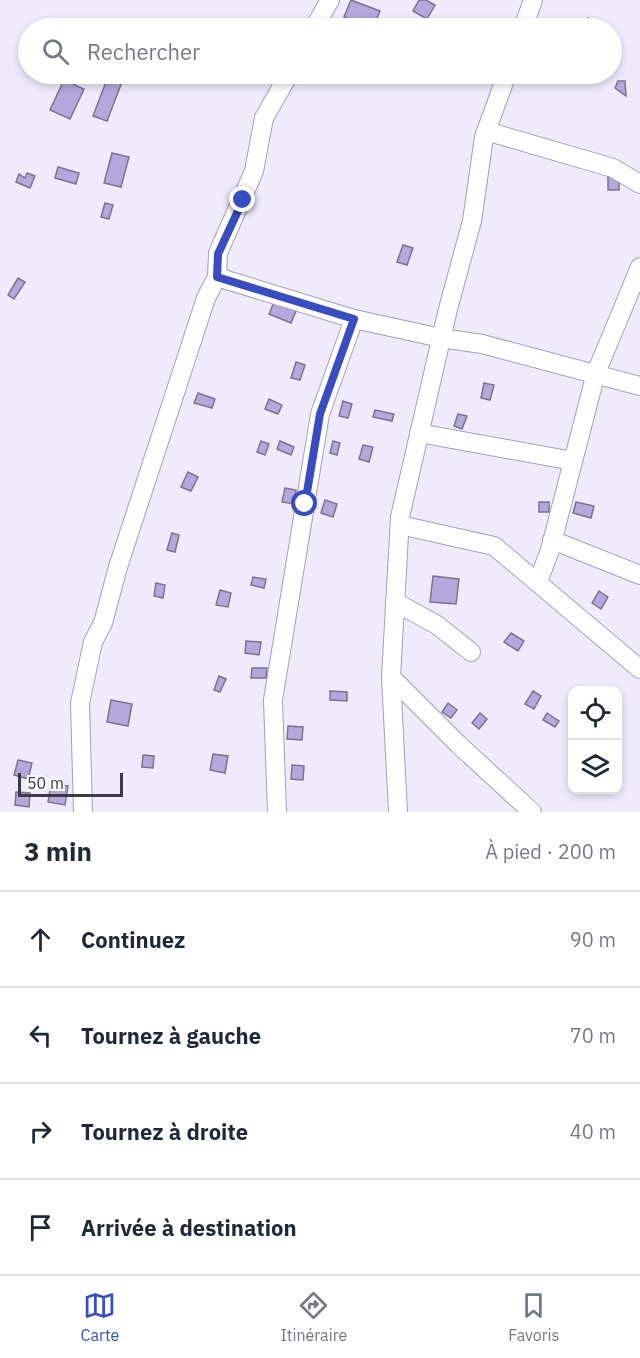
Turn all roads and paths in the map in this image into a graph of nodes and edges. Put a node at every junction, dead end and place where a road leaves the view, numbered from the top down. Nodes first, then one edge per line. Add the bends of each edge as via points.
1 (330, 0) edge
2 (533, 0) edge
3 (320, 18) edge
4 (527, 18) edge
5 (283, 84) edge
6 (503, 84) edge
7 (486, 131) junction
8 (640, 184) edge
9 (640, 268) edge
10 (217, 277) junction
11 (354, 319) junction
12 (441, 338) junction
13 (596, 373) junction
14 (640, 386) edge
15 (419, 433) junction
16 (573, 461) junction
17 (400, 525) junction
18 (552, 540) junction
19 (640, 575) edge
20 (538, 582) junction
21 (395, 602) junction
22 (471, 652) dead end
23 (640, 669) edge
24 (391, 677) junction
25 (83, 812) edge
26 (277, 812) edge
27 (398, 812) edge
28 (532, 812) edge

1 - 3 street
2 - 4 street
5 - 10 street via 264,118 254,171 218,254
6 - 7 street
7 - 8 street via 613,168
7 - 12 street via 472,221
9 - 13 street
10 - 11 street
10 - 25 street via 206,298 170,407 103,624 93,642 80,703
11 - 12 street
11 - 26 street via 320,414 273,700
12 - 13 street via 482,344
12 - 15 street
13 - 14 street
13 - 16 street
15 - 16 street
15 - 17 street
16 - 18 street
17 - 20 street via 494,546
17 - 21 street
18 - 19 street
18 - 20 street
20 - 23 street
21 - 22 street via 437,625
21 - 24 street
24 - 27 street
24 - 28 street

